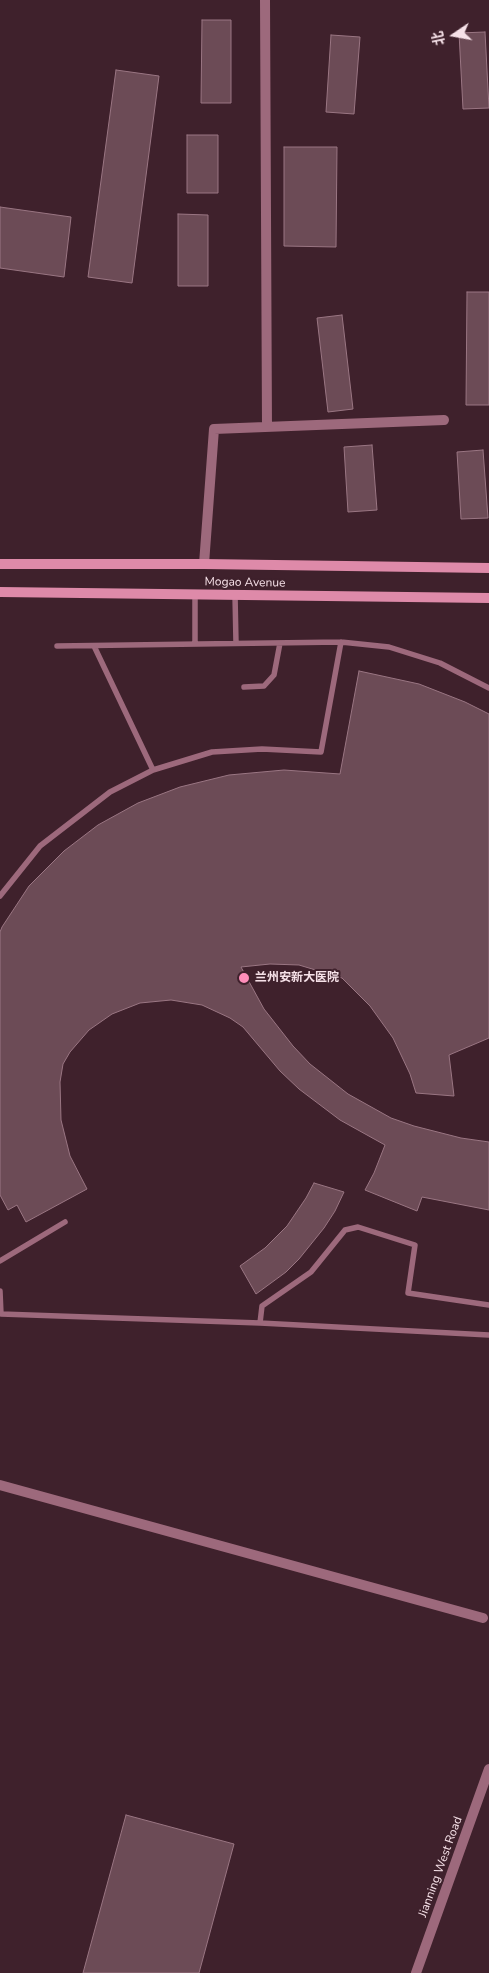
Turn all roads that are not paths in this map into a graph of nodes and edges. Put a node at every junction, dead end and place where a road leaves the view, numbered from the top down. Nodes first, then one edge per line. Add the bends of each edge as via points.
1 (265, 0) edge
2 (444, 420) dead end
3 (267, 427) junction
4 (0, 564) edge
5 (204, 564) junction
6 (489, 568) edge
7 (0, 592) edge
8 (195, 594) junction
9 (235, 595) junction
10 (489, 598) edge
11 (341, 642) junction
12 (236, 643) junction
13 (280, 643) junction
14 (195, 644) junction
15 (57, 646) dead end
16 (94, 646) junction
17 (244, 688) dead end
18 (489, 688) edge
19 (153, 770) junction
20 (0, 896) edge
21 (65, 1222) dead end
22 (0, 1261) edge
23 (0, 1291) edge
24 (489, 1305) edge
25 (260, 1324) junction
26 (489, 1335) edge
27 (0, 1485) edge
28 (482, 1618) dead end
29 (489, 1769) edge
30 (416, 1973) edge

1 - 3 street
2 - 3 street
3 - 5 street via 214,429
4 - 5 main road, Mogao Avenue
5 - 6 main road, Mogao Avenue
7 - 8 main road, Mogao Avenue
8 - 9 main road, Mogao Avenue
8 - 14 lane
9 - 10 main road, Mogao Avenue
9 - 12 lane
11 - 13 lane
11 - 18 lane via 389,647 440,663
11 - 19 lane via 321,752 262,749 212,752
12 - 13 lane
12 - 14 lane
13 - 17 lane via 274,675 264,686
14 - 16 lane
15 - 16 lane
16 - 19 lane
19 - 20 lane via 110,792 40,846
21 - 22 lane
23 - 25 lane via 0,1314
24 - 25 lane via 408,1293 415,1245 358,1227 345,1230 311,1272 262,1306
25 - 26 lane
27 - 28 street
29 - 30 street, Jianning West Road

